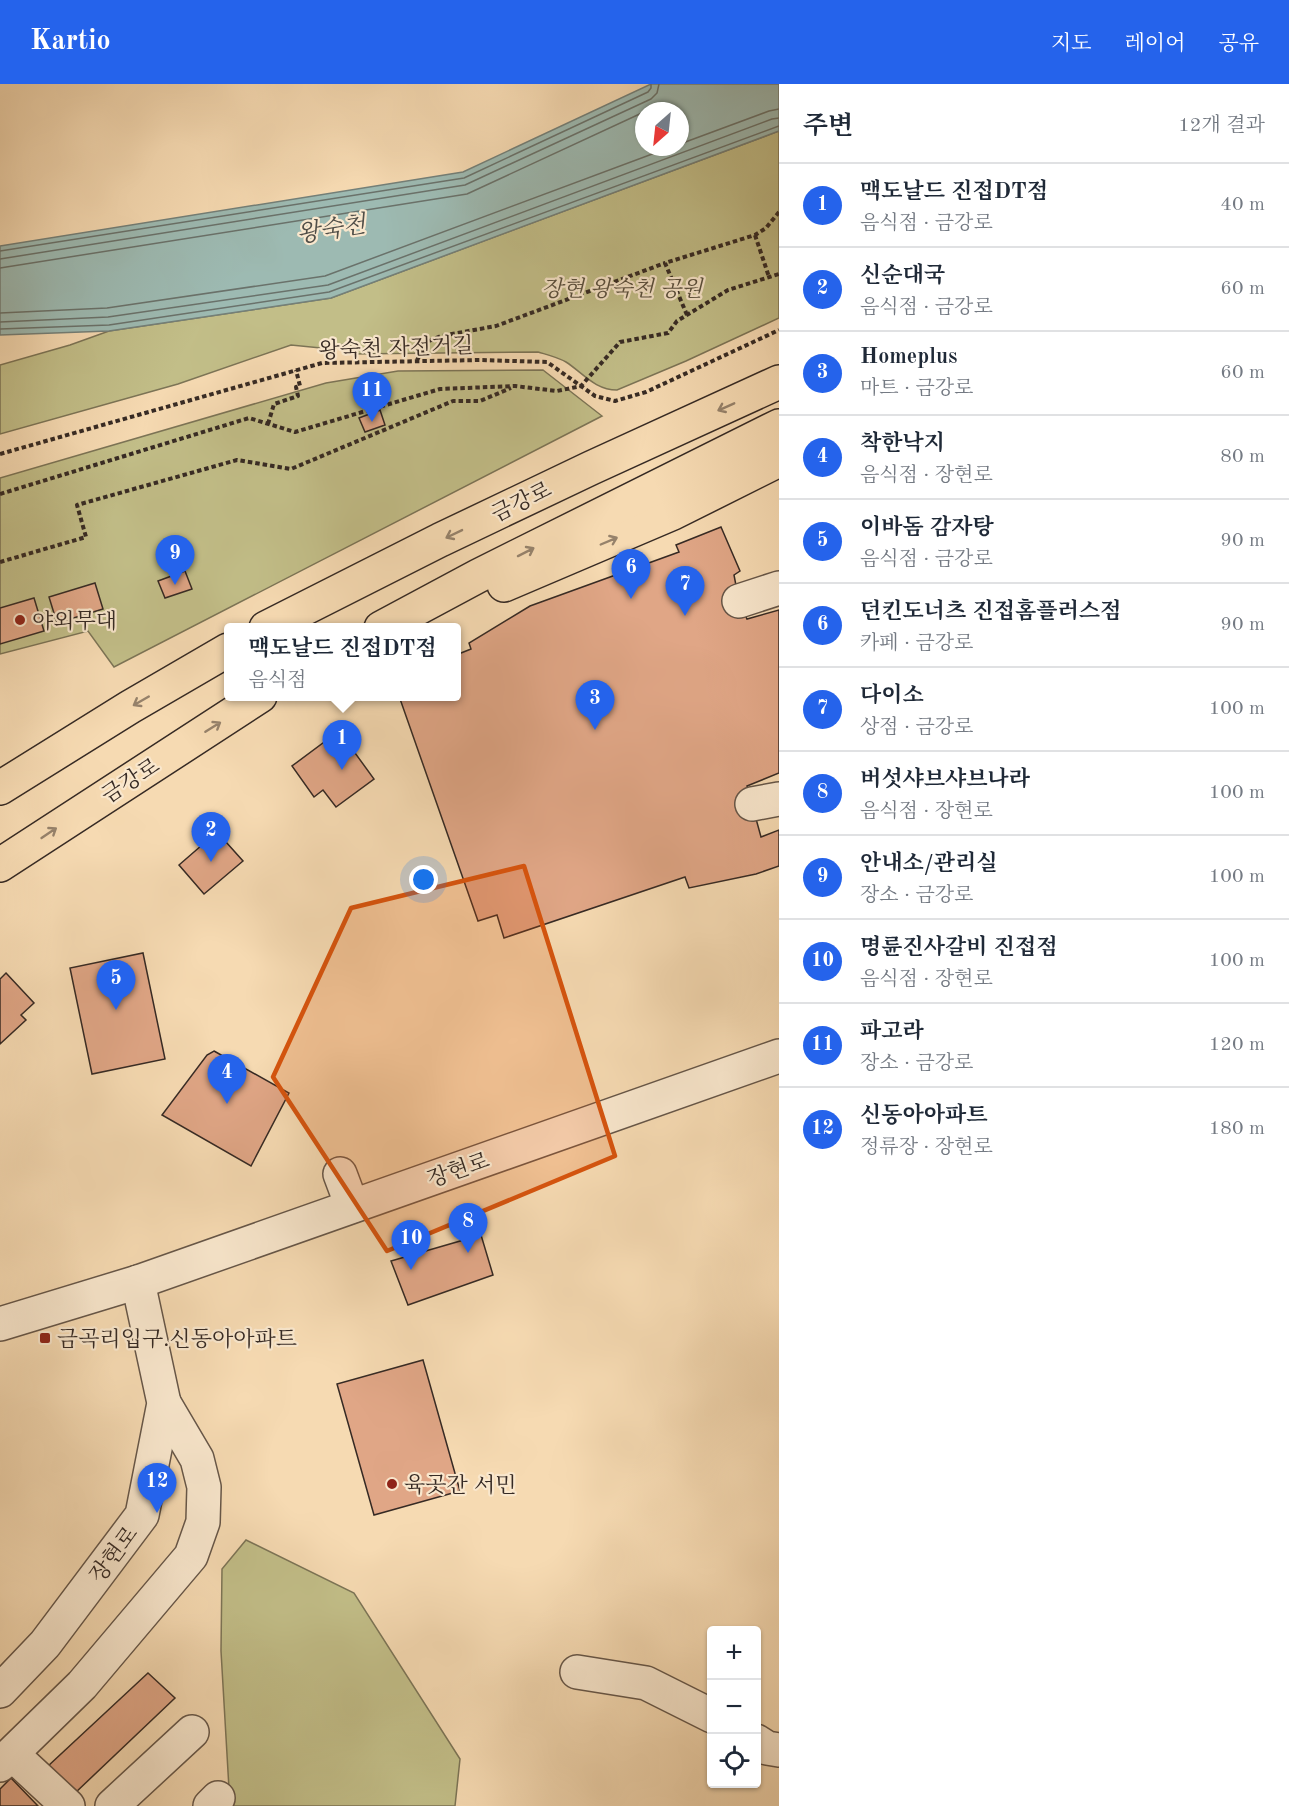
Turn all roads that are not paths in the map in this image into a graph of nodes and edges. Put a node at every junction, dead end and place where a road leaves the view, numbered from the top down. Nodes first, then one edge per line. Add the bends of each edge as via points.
1 (779, 382) edge
2 (779, 426) edge
3 (779, 460) edge
4 (779, 588) edge
5 (739, 601) dead end
6 (274, 623) edge
7 (389, 623) edge
8 (410, 623) edge
9 (224, 652) edge
10 (252, 701) edge
11 (0, 788) edge
12 (0, 865) edge
13 (779, 1056) edge
14 (340, 1174) dead end
15 (352, 1206) junction
16 (138, 1282) junction
17 (0, 1324) edge
18 (164, 1403) junction
19 (577, 1672) dead end
20 (0, 1691) edge
21 (707, 1714) edge
22 (192, 1732) dead end
23 (761, 1744) edge
24 (779, 1750) edge
25 (6, 1759) edge
26 (68, 1806) edge
27 (112, 1806) edge

1 -> 6 main road, 금강로 via 580,473
7 -> 2 main road
8 -> 3 main road via 673,513
4 - 5 street
9 -> 11 main road
12 -> 10 main road, 금강로
13 - 15 street, 장현로
14 - 15 street
15 - 16 street, 장현로
16 - 17 street, 장현로
16 - 18 street, 장현로
18 - 20 street, 장현로 via 142,1515 45,1644
18 - 25 street via 196,1459 204,1487 203,1522 191,1556 82,1684
19 - 21 street via 646,1683
22 - 27 street
23 - 24 street
25 - 26 street

